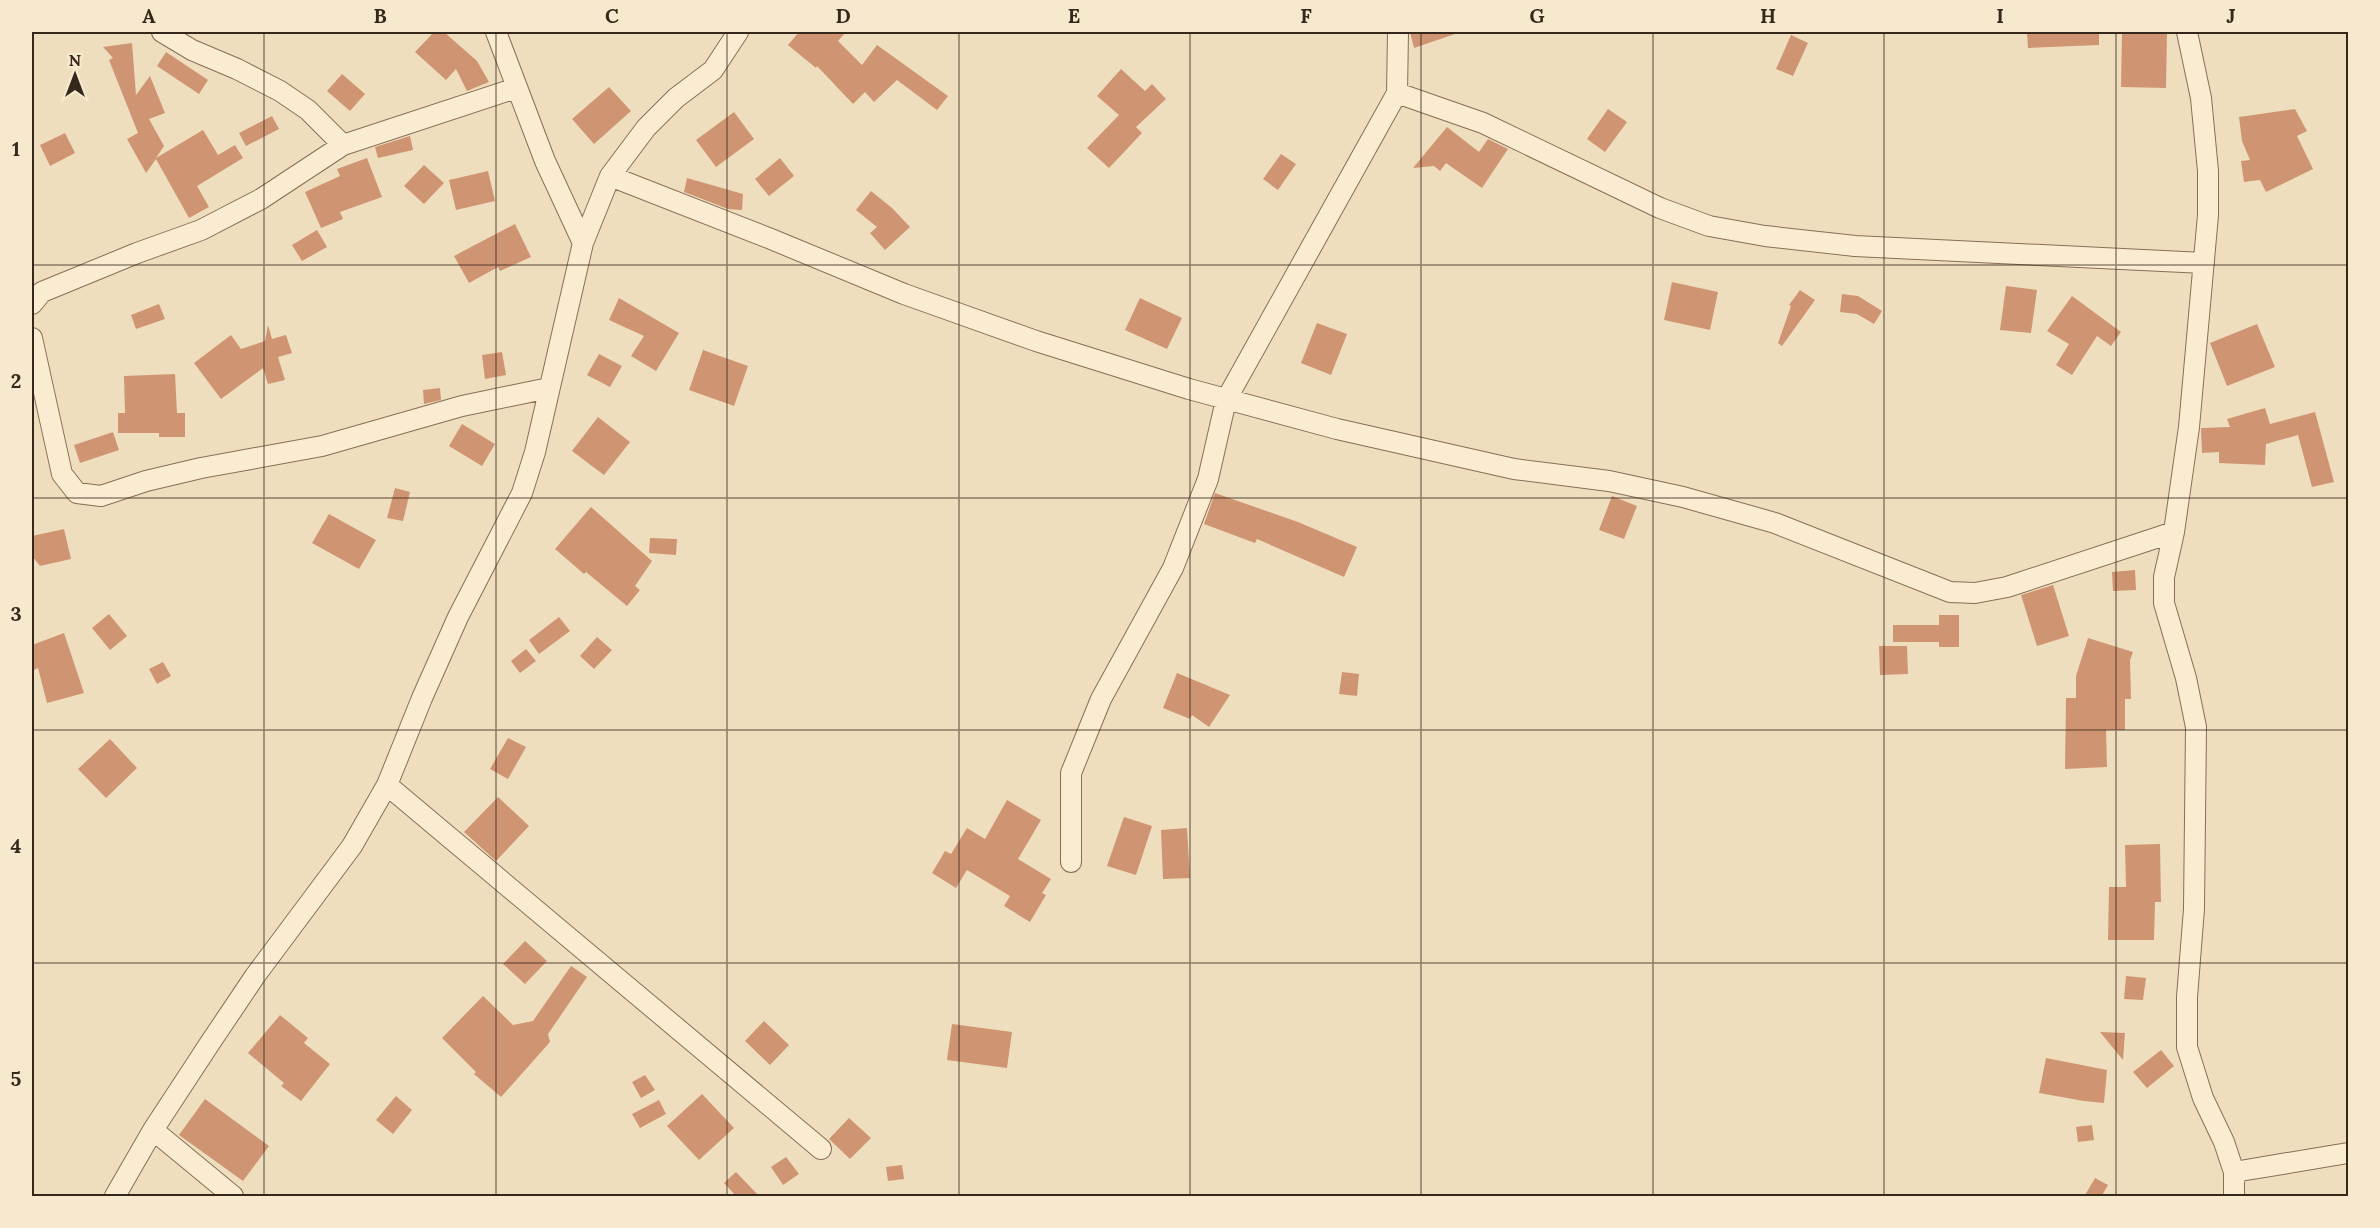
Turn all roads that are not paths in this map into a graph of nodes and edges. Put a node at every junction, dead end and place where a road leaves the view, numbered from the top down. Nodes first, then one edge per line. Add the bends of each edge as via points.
1 (162, 32) edge
2 (496, 32) edge
3 (738, 32) edge
4 (1398, 32) edge
5 (2187, 32) edge
6 (516, 88) junction
7 (1397, 93) junction
8 (342, 145) junction
9 (610, 176) junction
10 (583, 243) junction
11 (2204, 263) junction
12 (32, 304) edge
13 (32, 338) edge
14 (549, 388) junction
15 (1226, 400) junction
16 (2174, 532) junction
17 (387, 785) junction
18 (1071, 862) dead end
19 (153, 1130) junction
20 (822, 1149) dead end
21 (2349, 1153) edge
22 (2235, 1172) junction
23 (115, 1197) edge
24 (233, 1197) edge
25 (2234, 1197) edge

1 - 8 street via 280,91 308,110
2 - 6 street
3 - 9 street via 713,70 676,98 646,128
4 - 7 street
5 - 11 street via 2201,98 2208,171
6 - 8 street
6 - 10 street
7 - 11 street via 1483,123 1660,208 1709,226 1855,246
7 - 15 street
8 - 12 street via 261,200 211,225 42,292
9 - 10 street
9 - 15 street via 904,294 1036,341
10 - 14 street
11 - 16 street via 2189,427
13 - 14 street via 62,474 77,493 101,496 146,481 322,446 462,406
14 - 17 street via 522,493 458,617
15 - 16 street via 1514,469 1610,481 1683,497 1775,523 1950,591 1975,593 2007,587
15 - 18 street via 1208,479 1173,568 1101,699 1071,772
16 - 22 street via 2164,577 2164,603 2196,727 2194,909 2187,1047 2203,1098
17 - 19 street via 352,846 255,976
17 - 20 street
19 - 23 street
19 - 24 street
21 - 22 street
22 - 25 street

